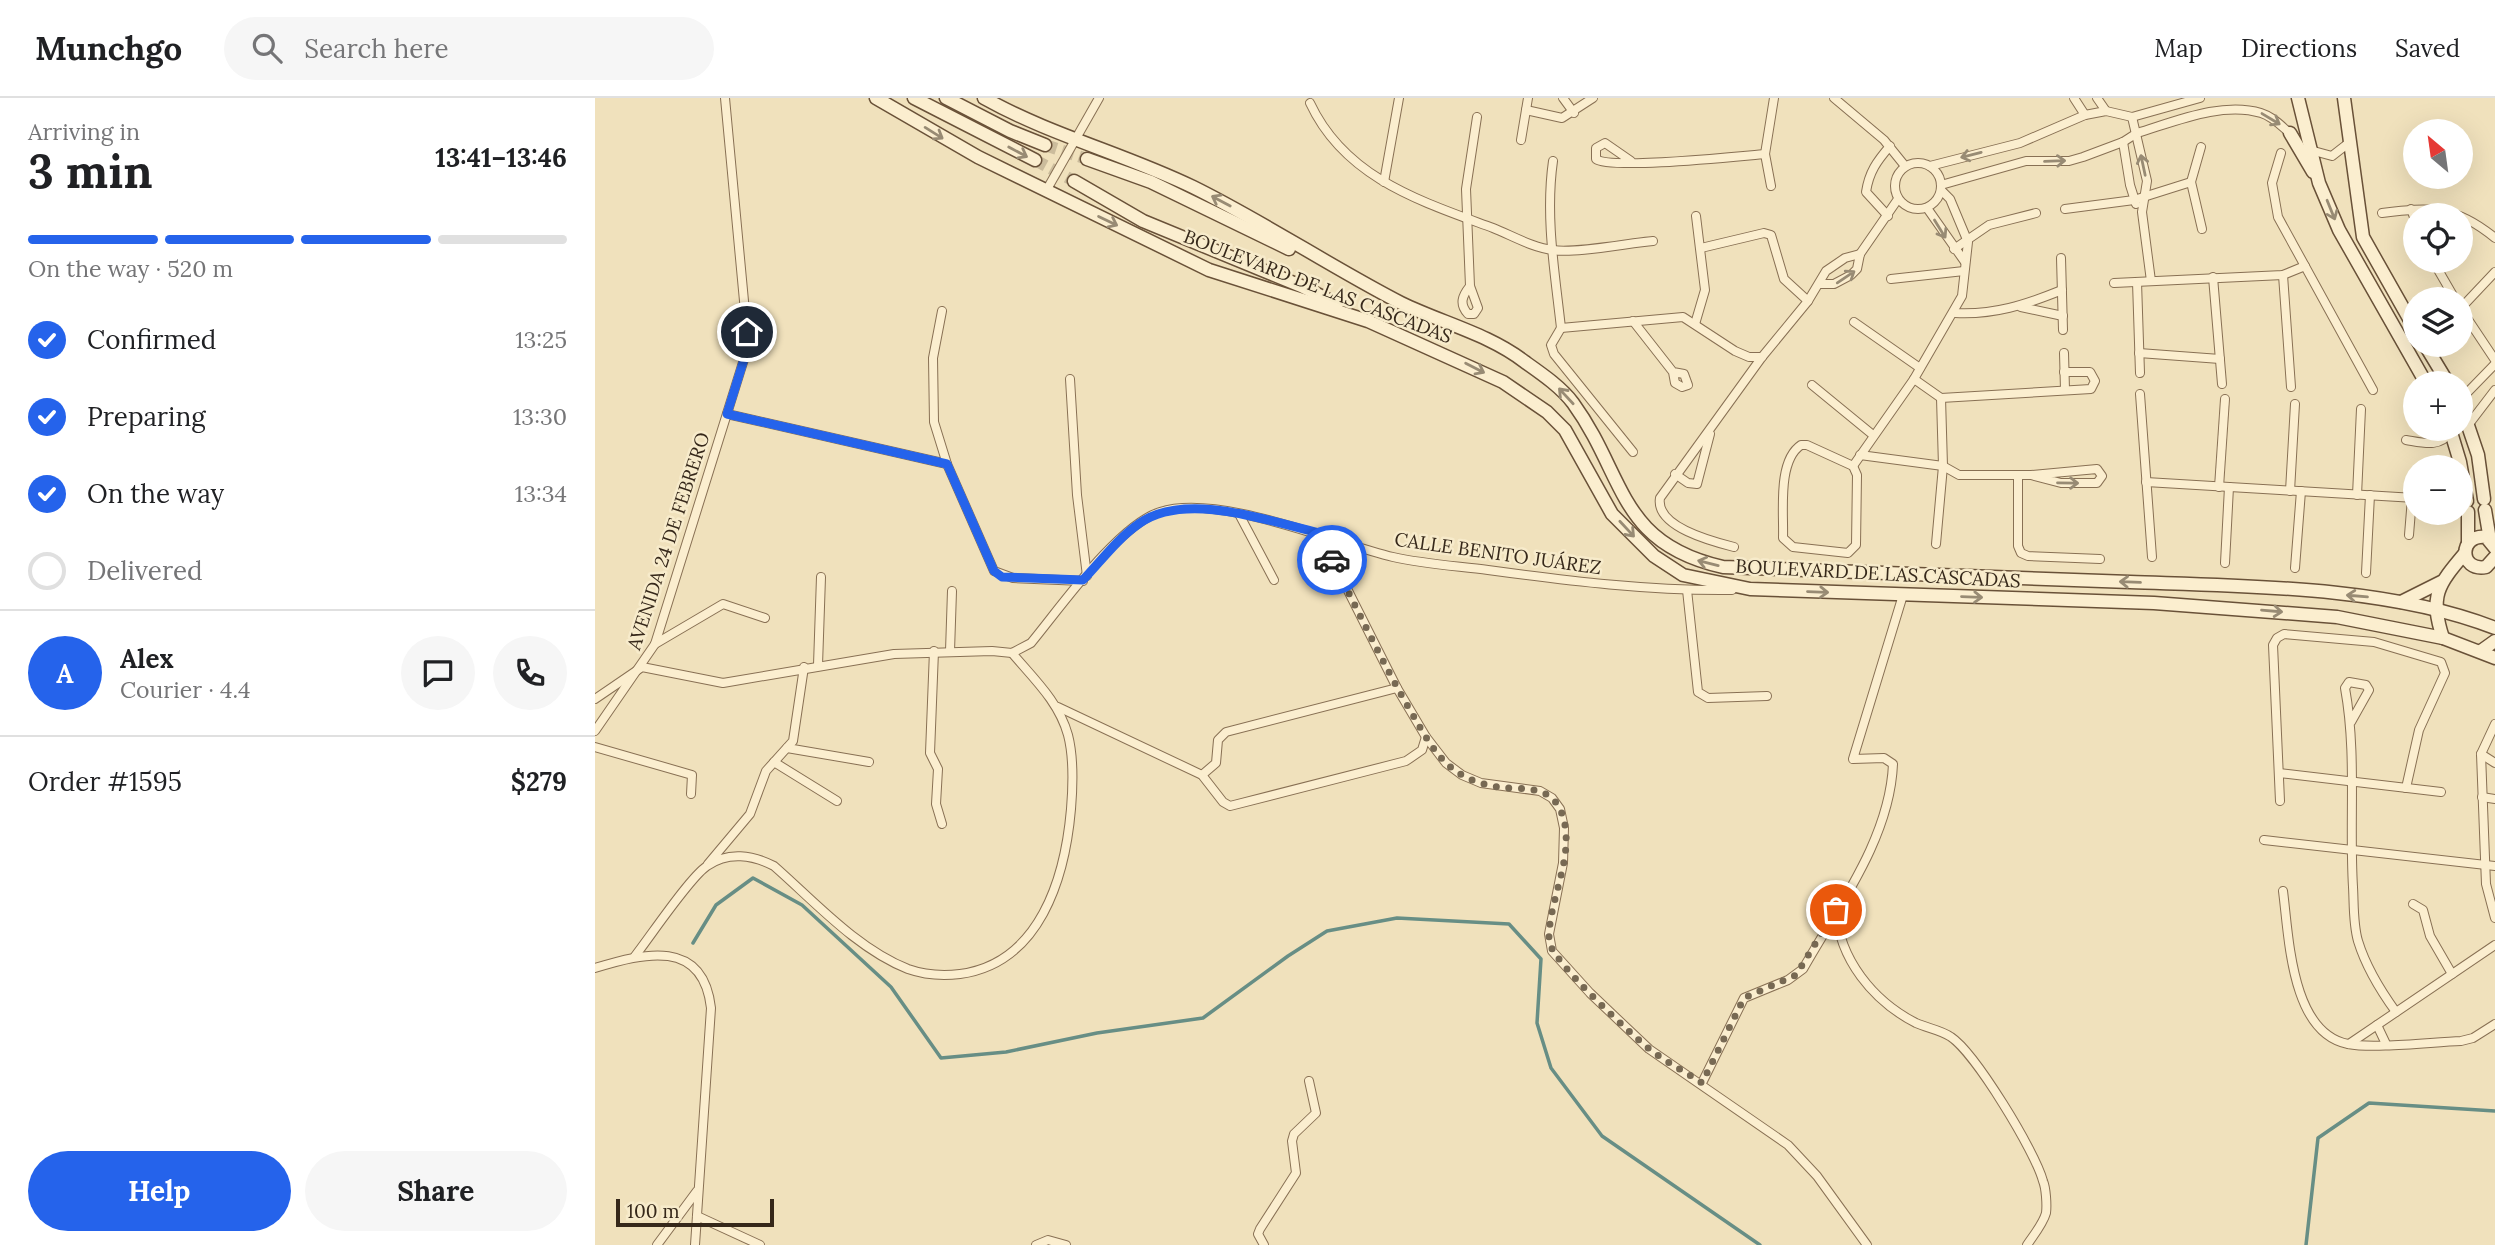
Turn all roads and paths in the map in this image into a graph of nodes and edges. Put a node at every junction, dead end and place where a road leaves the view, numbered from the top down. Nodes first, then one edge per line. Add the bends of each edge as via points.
1 (725, 98) edge
2 (876, 98) edge
3 (914, 98) edge
4 (946, 98) edge
5 (984, 98) edge
6 (1099, 98) edge
7 (1399, 98) edge
8 (1528, 98) edge
9 (1563, 98) edge
10 (1593, 98) edge
11 (1774, 98) edge
12 (1835, 98) edge
13 (2074, 98) edge
14 (2097, 98) edge
15 (2200, 98) edge
16 (2298, 98) edge
17 (2344, 98) edge
18 (1310, 103) dead end
19 (1526, 110) junction
20 (2106, 111) junction
21 (1574, 113) junction
22 (2085, 115) junction
23 (1477, 117) dead end
24 (2132, 117) junction
25 (2137, 133) junction
26 (2290, 133) junction
27 (1077, 139) junction
28 (1521, 140) dead end
29 (2352, 141) junction
30 (2123, 142) junction
31 (2020, 143) junction
32 (1045, 145) tunnel mouth
33 (1890, 146) junction
34 (2201, 147) dead end
35 (2312, 151) junction
36 (1765, 153) junction
37 (2281, 153) dead end
38 (1087, 159) tunnel mouth
39 (1035, 160) tunnel mouth
40 (2026, 160) junction
41 (1553, 161) dead end
42 (1631, 161) dead end
43 (1905, 166) junction
44 (1930, 166) junction
45 (1074, 181) tunnel mouth
46 (2191, 181) junction
47 (1384, 182) junction
48 (2319, 183) junction
49 (1771, 186) dead end
50 (1941, 188) junction
51 (1046, 191) junction
52 (2146, 197) junction
53 (1898, 199) junction
54 (2134, 200) junction
55 (1927, 208) junction
56 (2065, 209) dead end
57 (2403, 210) edge
58 (2142, 212) junction
59 (2036, 213) dead end
60 (2382, 213) dead end
61 (1696, 216) dead end
62 (1888, 216) junction
63 (1468, 219) junction
64 (2473, 223) edge
65 (2202, 229) dead end
66 (2495, 238) edge
67 (1653, 241) dead end
68 (1968, 242) junction
69 (1701, 248) junction
70 (1954, 249) junction
71 (1553, 250) junction
72 (1860, 254) junction
73 (2061, 258) dead end
74 (1965, 266) junction
75 (2305, 266) junction
76 (2495, 272) edge
77 (1343, 273) junction
78 (2283, 275) junction
79 (2213, 277) junction
80 (1891, 279) dead end
81 (2151, 281) junction
82 (2137, 282) junction
83 (2114, 283) dead end
84 (1820, 284) junction
85 (1470, 286) dead end
86 (2062, 290) junction
87 (2473, 296) edge
88 (1808, 300) junction
89 (2021, 307) junction
90 (2403, 308) edge
91 (942, 311) dead end
92 (1955, 313) junction
93 (2063, 316) junction
94 (1368, 321) junction
95 (1633, 321) junction
96 (1854, 322) dead end
97 (1695, 324) junction
98 (1561, 328) junction
99 (2473, 328) edge
100 (2063, 330) dead end
101 (2064, 353) dead end
102 (2139, 353) junction
103 (1762, 357) junction
104 (2432, 357) edge
105 (2220, 359) junction
106 (2495, 362) edge
107 (1920, 368) junction
108 (2438, 368) junction
109 (2419, 371) edge
110 (2434, 371) edge
111 (2440, 371) edge
112 (1672, 372) dead end
113 (2064, 372) junction
114 (2140, 373) dead end
115 (1070, 379) dead end
116 (1914, 379) junction
117 (2222, 384) dead end
118 (1812, 385) dead end
119 (2473, 386) edge
120 (2291, 387) dead end
121 (2065, 390) junction
122 (2373, 390) dead end
123 (2495, 390) edge
124 (2140, 394) dead end
125 (1941, 398) junction
126 (2225, 399) dead end
127 (2295, 404) dead end
128 (2361, 409) dead end
129 (727, 414) junction
130 (2473, 419) edge
131 (1712, 428) junction
132 (1873, 435) junction
133 (2473, 439) edge
134 (2413, 441) edge
135 (2442, 441) edge
136 (2433, 444) junction
137 (1633, 452) dead end
138 (1860, 455) junction
139 (2432, 455) edge
140 (947, 464) junction
141 (1853, 466) junction
142 (1943, 466) junction
143 (2473, 469) edge
144 (2481, 470) junction
145 (1675, 474) junction
146 (2018, 475) junction
147 (2031, 475) junction
148 (2146, 482) junction
149 (2219, 487) junction
150 (2229, 487) junction
151 (2290, 491) junction
152 (2301, 491) junction
153 (2357, 495) junction
154 (2370, 495) junction
155 (2403, 497) edge
156 (1239, 514) junction
157 (2410, 525) edge
158 (2467, 525) edge
159 (1319, 533) junction
160 (2409, 536) dead end
161 (1936, 544) dead end
162 (2493, 544) edge
163 (1734, 547) dead end
164 (2466, 548) junction
165 (2152, 557) dead end
166 (2495, 557) edge
167 (2100, 559) dead end
168 (2225, 563) dead end
169 (2295, 568) dead end
170 (2366, 573) dead end
171 (821, 577) dead end
172 (1085, 578) junction
173 (1274, 580) dead end
174 (2441, 582) junction
175 (2243, 587) junction
176 (1750, 589) junction
177 (1687, 590) junction
178 (952, 591) dead end
179 (1903, 596) junction
180 (2401, 602) junction
181 (2240, 608) junction
182 (2435, 609) junction
183 (765, 618) dead end
184 (2495, 628) edge
185 (2443, 638) junction
186 (2495, 641) edge
187 (655, 644) junction
188 (934, 651) junction
189 (950, 651) junction
190 (2481, 651) junction
191 (1012, 653) junction
192 (2495, 658) edge
193 (818, 665) junction
194 (642, 667) junction
195 (803, 667) junction
196 (1397, 688) junction
197 (1767, 696) dead end
198 (595, 699) edge
199 (1058, 707) junction
200 (2351, 722) junction
201 (2495, 724) edge
202 (595, 732) edge
203 (1426, 737) junction
204 (595, 747) edge
205 (787, 748) junction
206 (2481, 754) junction
207 (773, 762) junction
208 (869, 762) dead end
209 (2495, 763) edge
210 (2279, 773) junction
211 (1202, 775) junction
212 (2353, 782) junction
213 (2406, 788) junction
214 (2441, 792) dead end
215 (691, 794) dead end
216 (2482, 797) junction
217 (2495, 799) edge
218 (837, 801) dead end
219 (2280, 801) dead end
220 (942, 824) dead end
221 (2264, 840) dead end
222 (2351, 849) junction
223 (2490, 865) edge
224 (706, 866) junction
225 (2283, 891) dead end
226 (2413, 904) dead end
227 (1836, 910) junction
228 (2495, 918) edge
229 (2495, 945) edge
230 (635, 956) junction
231 (595, 968) edge
232 (2452, 974) junction
233 (2396, 1012) junction
234 (2495, 1024) edge
235 (2377, 1025) junction
236 (2349, 1044) junction
237 (2386, 1044) junction
238 (1309, 1081) dead end
239 (1702, 1083) junction
240 (697, 1191) junction
241 (697, 1216) junction
242 (1262, 1242) edge
243 (657, 1245) edge
244 (695, 1245) edge
245 (759, 1245) edge
246 (1036, 1245) edge
247 (1066, 1245) edge
248 (1867, 1245) edge
249 (2027, 1245) edge

1 - 129 street, AVENIDA 24 DE FEBRERO via 747,332 745,356
2 -> 51 main road, BOULEVARD DE LAS CASCADAS via 948,142
3 -> 39 main road
4 - 32 main road
5 - 27 main road, BOULEVARD DE LAS CASCADAS
6 - 27 street
7 - 47 street
8 - 19 street
9 - 21 street
10 - 21 street
11 - 36 street
12 - 33 street
13 - 22 street
14 - 20 street
15 - 24 street
16 - 35 main road
17 - 29 main road
18 - 47 street via 1331,140 1350,160
19 - 21 street via 1562,118
19 - 28 street
20 - 22 street
20 - 24 street
22 - 31 street
23 - 63 street via 1466,189
24 - 25 street
25 -> 26 street via 2239,108 2263,113
25 - 30 street
52 -> 25 street
26 - 35 street
26 - 48 main road
27 - 51 street
77 -> 27 main road, BOULEVARD DE LAS CASCADAS via 1194,187
29 - 35 street via 2332,156
29 - 90 main road via 2363,237
40 -> 30 street via 2069,161
30 - 54 street
31 - 40 street
31 -> 44 street
33 - 43 street
33 - 62 street via 1875,163 1866,192
34 - 46 street
35 - 48 main road
36 - 42 street via 1666,163
36 - 49 street
37 - 75 street via 2272,183 2273,201
38 - 77 main road via 1151,181
40 - 50 street
41 - 71 street via 1549,190
43 - 44 street via 1917,162
43 - 53 street via 1893,187
44 - 50 street via 1936,170
45 - 94 main road via 1143,221 1301,286
46 - 52 street
46 - 65 street
47 - 63 street
48 -> 109 main road via 2348,248
50 - 55 street
50 - 68 street
51 -> 94 main road, BOULEVARD DE LAS CASCADAS via 1209,270
52 - 54 street
52 - 58 street
53 - 55 street via 1906,206
53 - 62 street
54 - 56 street
54 - 58 street
55 -> 70 street
57 - 60 street
58 - 81 street
59 - 68 street via 1989,225
61 - 69 street
62 - 72 street
63 - 71 street
63 - 85 street
64 - 66 street
67 - 71 street
68 - 70 street
68 - 74 street
69 - 88 street via 1771,235 1784,279
69 - 97 street via 1705,298
70 - 74 street
71 - 98 street
72 - 84 street via 1833,264
84 -> 72 street via 1834,284 1851,275
73 - 86 street
74 - 80 street
74 - 92 street
75 - 78 street
75 - 122 street
76 - 87 street
175 -> 77 main road, BOULEVARD DE LAS CASCADAS via 1723,567 1698,561 1662,542 1631,511 1586,423 1553,383 1489,340
78 - 79 street
78 - 120 street
79 - 81 street
79 - 105 street
81 - 82 street
82 - 83 street
82 - 102 street
84 - 88 street
86 - 89 street
86 - 93 street
88 - 103 street
89 - 92 street via 1982,315
89 - 93 street
91 - 140 street via 933,358 934,422
92 - 107 street
93 - 100 street
94 -> 176 main road, BOULEVARD DE LAS CASCADAS via 1465,362 1530,399 1565,430 1612,514 1654,556 1683,575
95 - 97 street via 1668,316
95 - 98 street
95 - 112 street
96 - 107 street
97 - 103 street via 1735,351
98 - 137 street via 1551,345 1554,354
99 - 106 street
101 - 113 street
102 - 105 street
102 - 114 street
103 - 131 street
104 - 108 main road
105 - 117 street
106 - 119 street
107 - 116 street
108 - 110 main road
108 - 111 main road
113 - 121 street
113 - 121 street via 2085,370 2095,381 2091,389
115 - 172 street
116 - 125 street
116 - 132 street
118 - 132 street
121 - 125 street
123 - 130 street
124 - 148 street
125 - 142 street
126 - 149 street
127 - 151 street
128 - 153 street
129 - 140 street
129 - 187 street, AVENIDA 24 DE FEBRERO
131 - 145 street
131 - 145 street via 1699,481 1693,485
132 - 138 street
133 - 144 main road
134 - 136 street
135 - 136 street
136 - 139 street
138 - 141 street
138 - 142 street
140 - 172 street via 994,571 1013,578
141 - 141 street via 1807,445 1796,449 1786,475 1783,538 1787,544 1853,550 1858,488
142 - 146 street via 1959,475
142 - 161 street
143 - 144 main road
144 - 162 main road
145 - 163 street via 1660,498 1662,509 1691,536
146 - 147 street
146 - 167 street via 2021,553
147 -> 147 street via 2061,483 2097,483 2102,476 2098,469
148 - 149 street
148 - 165 street
149 - 150 street
150 - 151 street
150 - 168 street
151 - 152 street
152 - 153 street
152 - 169 street
153 - 154 street
154 - 155 street
154 - 170 street
156 - 159 street, CALLE BENITO JUÁREZ
156 - 172 street, CALLE BENITO JUÁREZ via 1180,509 1160,512 1125,535
156 - 173 street
157 - 160 street
158 - 164 main road
159 - 177 street, CALLE BENITO JUÁREZ via 1394,557 1572,581
159 - 196 street
162 - 164 main road via 2481,537
164 - 166 main road via 2468,562 2476,567 2486,567
164 - 174 main road
171 - 193 street
172 - 191 street, CALLE BENITO JUÁREZ via 1031,643
174 - 180 main road
174 - 182 main road
180 -> 175 main road, BOULEVARD DE LAS CASCADAS
175 - 181 main road
176 - 177 street, CALLE BENITO JUÁREZ
176 -> 179 main road, BOULEVARD DE LAS CASCADAS
177 - 197 street via 1698,692 1709,698
178 - 189 street
179 -> 181 main road, BOULEVARD DE LAS CASCADAS
179 - 227 street via 1853,759 1889,760 1892,777 1871,849
180 - 182 main road, BOULEVARD DE LAS CASCADAS
181 -> 185 main road, BOULEVARD DE LAS CASCADAS via 2361,620
182 - 184 main road, BOULEVARD DE LAS CASCADAS
182 - 185 main road
183 - 187 street via 719,605
185 - 190 main road, BOULEVARD DE LAS CASCADAS
186 - 190 main road
187 - 194 street, AVENIDA 24 DE FEBRERO
188 - 189 street
188 - 193 street
188 - 220 street via 930,753 937,769 936,804
189 - 191 street
190 - 192 main road, BOULEVARD DE LAS CASCADAS
191 - 199 street
193 - 195 street
194 - 195 street via 723,683
194 - 198 street
194 - 202 street, AVENIDA 24 DE FEBRERO
195 - 205 street via 795,734
196 - 203 street
196 - 211 street via 1226,732 1218,740 1216,762
199 - 211 street
199 - 224 street via 1068,736 1072,792 1062,864 1053,897 1038,923 1019,948 998,963 944,976 908,969 864,943 760,858 743,855
200 - 200 street via 2369,690 2366,685 2346,684
200 - 212 street
201 - 206 street
203 - 211 street via 1422,750 1406,761 1238,806 1223,802
203 - 239 street via 1462,775 1499,787 1528,788 1552,798 1564,828 1563,863 1548,942 1552,951 1649,1049
204 - 215 street via 692,775
205 - 207 street
205 - 208 street
206 - 209 street
206 - 216 street
207 - 218 street
207 - 224 street via 750,814
210 - 212 street
210 - 213 street via 2273,645 2277,638 2284,634 2374,642 2445,667 2419,730
210 - 219 street
212 - 213 street
212 - 222 street
213 - 214 street
216 - 217 street
216 - 223 street
221 - 222 street
222 - 223 street
222 - 233 street via 2357,938 2378,987
223 - 228 street via 2489,903
224 - 230 street
225 - 236 street via 2300,992 2321,1029
226 - 232 street via 2423,910 2430,936
227 - 239 street via 1796,975 1744,998
227 - 249 street via 1847,956 1877,996 1915,1022 1950,1036 2008,1114 2044,1182 2046,1212
229 - 232 street
230 - 231 street
230 - 240 street via 680,958 702,976 709,991 705,1138
232 - 233 street
233 - 235 street
234 - 237 street via 2461,1041
235 - 236 street
235 - 237 street
236 - 237 street
238 - 242 street via 1316,1112 1294,1134 1290,1148 1296,1173 1260,1229
239 - 248 street via 1787,1145 1817,1176
240 - 241 street
240 - 243 street
241 - 244 street
241 - 245 street
246 - 247 street via 1048,1240

